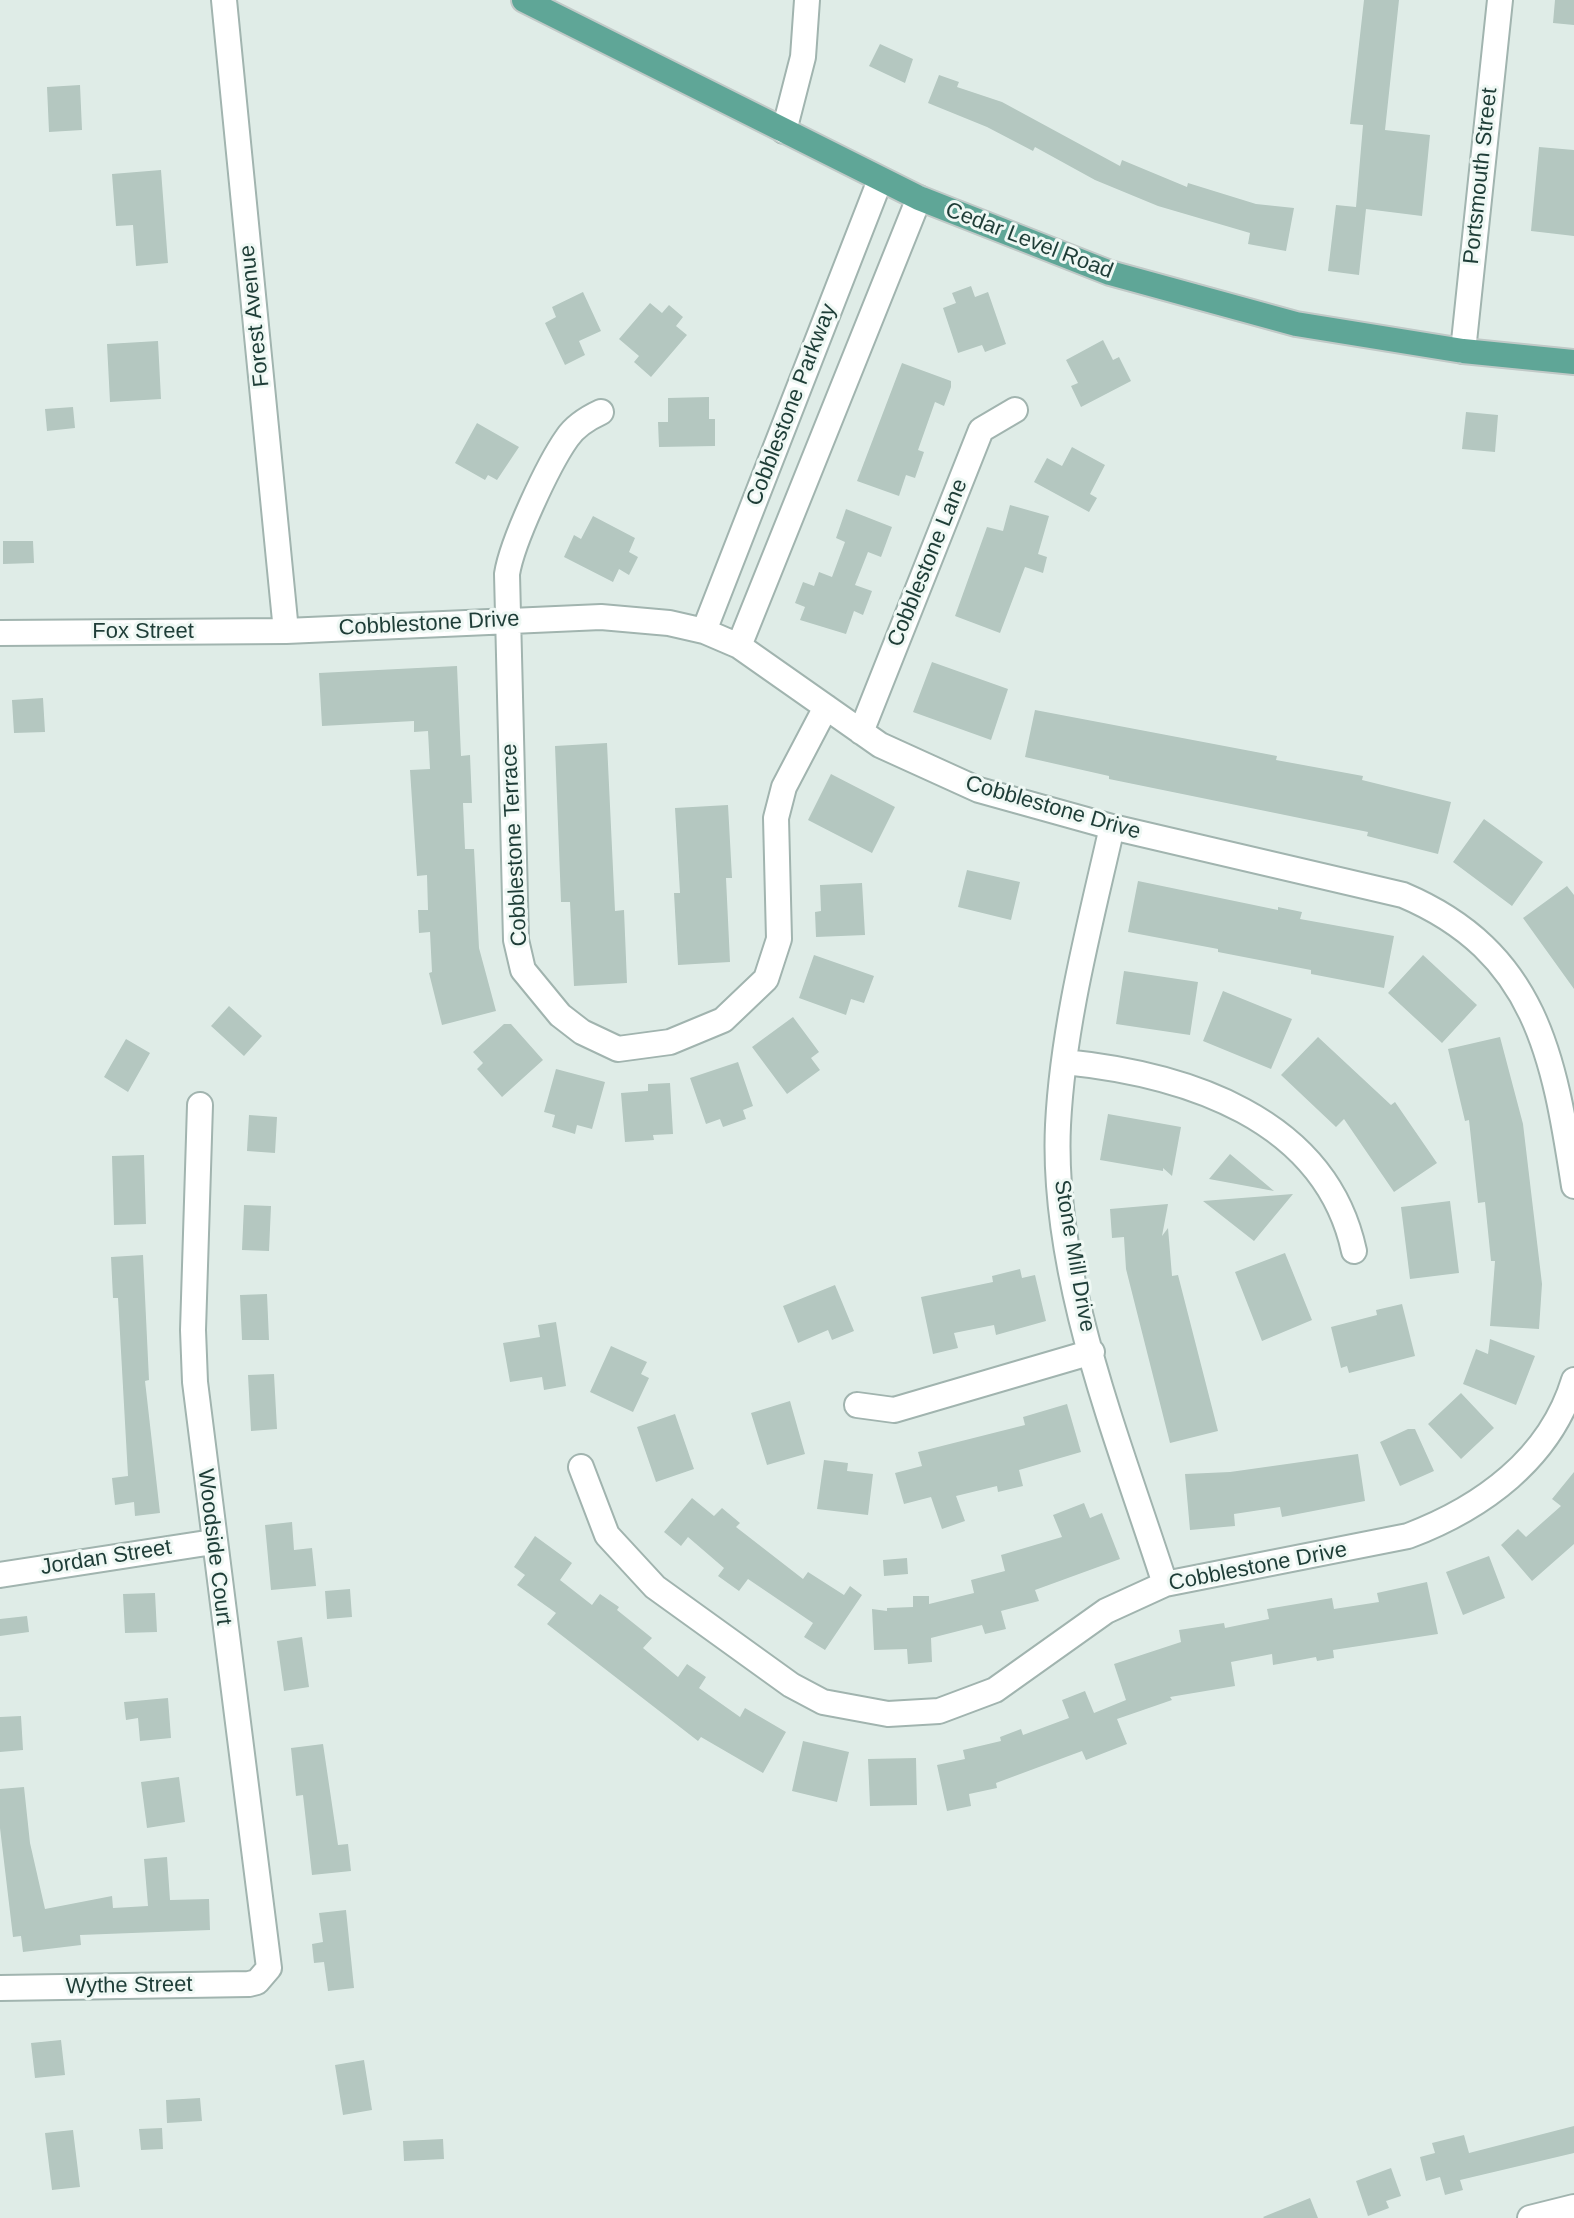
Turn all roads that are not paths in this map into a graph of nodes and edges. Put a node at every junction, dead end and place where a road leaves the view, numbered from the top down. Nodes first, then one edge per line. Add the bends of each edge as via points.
1 (224, 0) edge
2 (524, 0) edge
3 (807, 0) edge
4 (1500, 0) edge
5 (784, 131) junction
6 (880, 180) junction
7 (919, 198) junction
8 (1463, 351) junction
9 (1574, 362) edge
10 (1015, 410) dead end
11 (601, 412) dead end
12 (506, 621) junction
13 (286, 631) junction
14 (704, 631) junction
15 (0, 633) edge
16 (739, 646) junction
17 (826, 707) junction
18 (861, 732) junction
19 (1112, 827) junction
20 (1065, 1062) junction
21 (200, 1105) dead end
22 (1574, 1186) edge
23 (1354, 1251) dead end
24 (1092, 1352) junction
25 (1574, 1380) edge
26 (857, 1405) dead end
27 (581, 1467) dead end
28 (213, 1542) junction
29 (0, 1575) edge
30 (1165, 1584) junction
31 (257, 1982) joint
32 (0, 1988) edge
33 (1574, 2207) edge
34 (1530, 2218) edge

1 - 13 street, Forest Avenue
2 - 5 main road, Cedar Level Road
3 - 5 street via 803,57
4 - 8 street, Portsmouth Street
5 - 6 main road, Cedar Level Road
6 - 7 main road, Cedar Level Road
6 - 14 street, Cobblestone Parkway
7 - 8 main road, Cedar Level Road via 1054,253 1183,296 1296,324
7 - 16 street, Cobblestone Parkway
8 - 9 main road, Cedar Level Road
10 - 18 street, Cobblestone Lane via 981,430
11 - 12 street, Cobblestone Terrace via 567,437 511,551
12 - 13 street, Cobblestone Drive
12 - 14 street, Cobblestone Drive via 627,618
12 - 17 street, Cobblestone Terrace via 516,940 523,970 560,1015 618,1049 670,1042 723,1020 766,979 779,939 776,818 784,787
13 - 15 street, Fox Street
14 - 16 street, Cobblestone Drive
16 - 17 street, Cobblestone Drive
17 - 18 street, Cobblestone Drive
18 - 19 street, Cobblestone Drive via 979,790
19 - 20 street, Stone Mill Drive
19 - 22 street, Cobblestone Drive via 1377,888 1447,917 1506,973 1540,1028 1552,1061
20 - 23 street via 1127,1068 1178,1081 1248,1112 1279,1135 1326,1184 1340,1206
20 - 24 street, Stone Mill Drive via 1059,1173 1066,1236
21 - 28 street, Woodside Court via 193,1330
24 - 26 street via 894,1410
24 - 30 street, Stone Mill Drive
25 - 30 street, Cobblestone Drive via 1558,1417 1520,1469 1440,1524 1408,1536
27 - 30 street, Cobblestone Drive via 607,1535 655,1587 791,1685 823,1702 856,1710 922,1713 966,1703 1018,1676 1106,1611
28 - 29 street, Jordan Street
28 - 31 street, Woodside Court via 270,1960
31 - 32 street, Wythe Street
33 - 34 street

